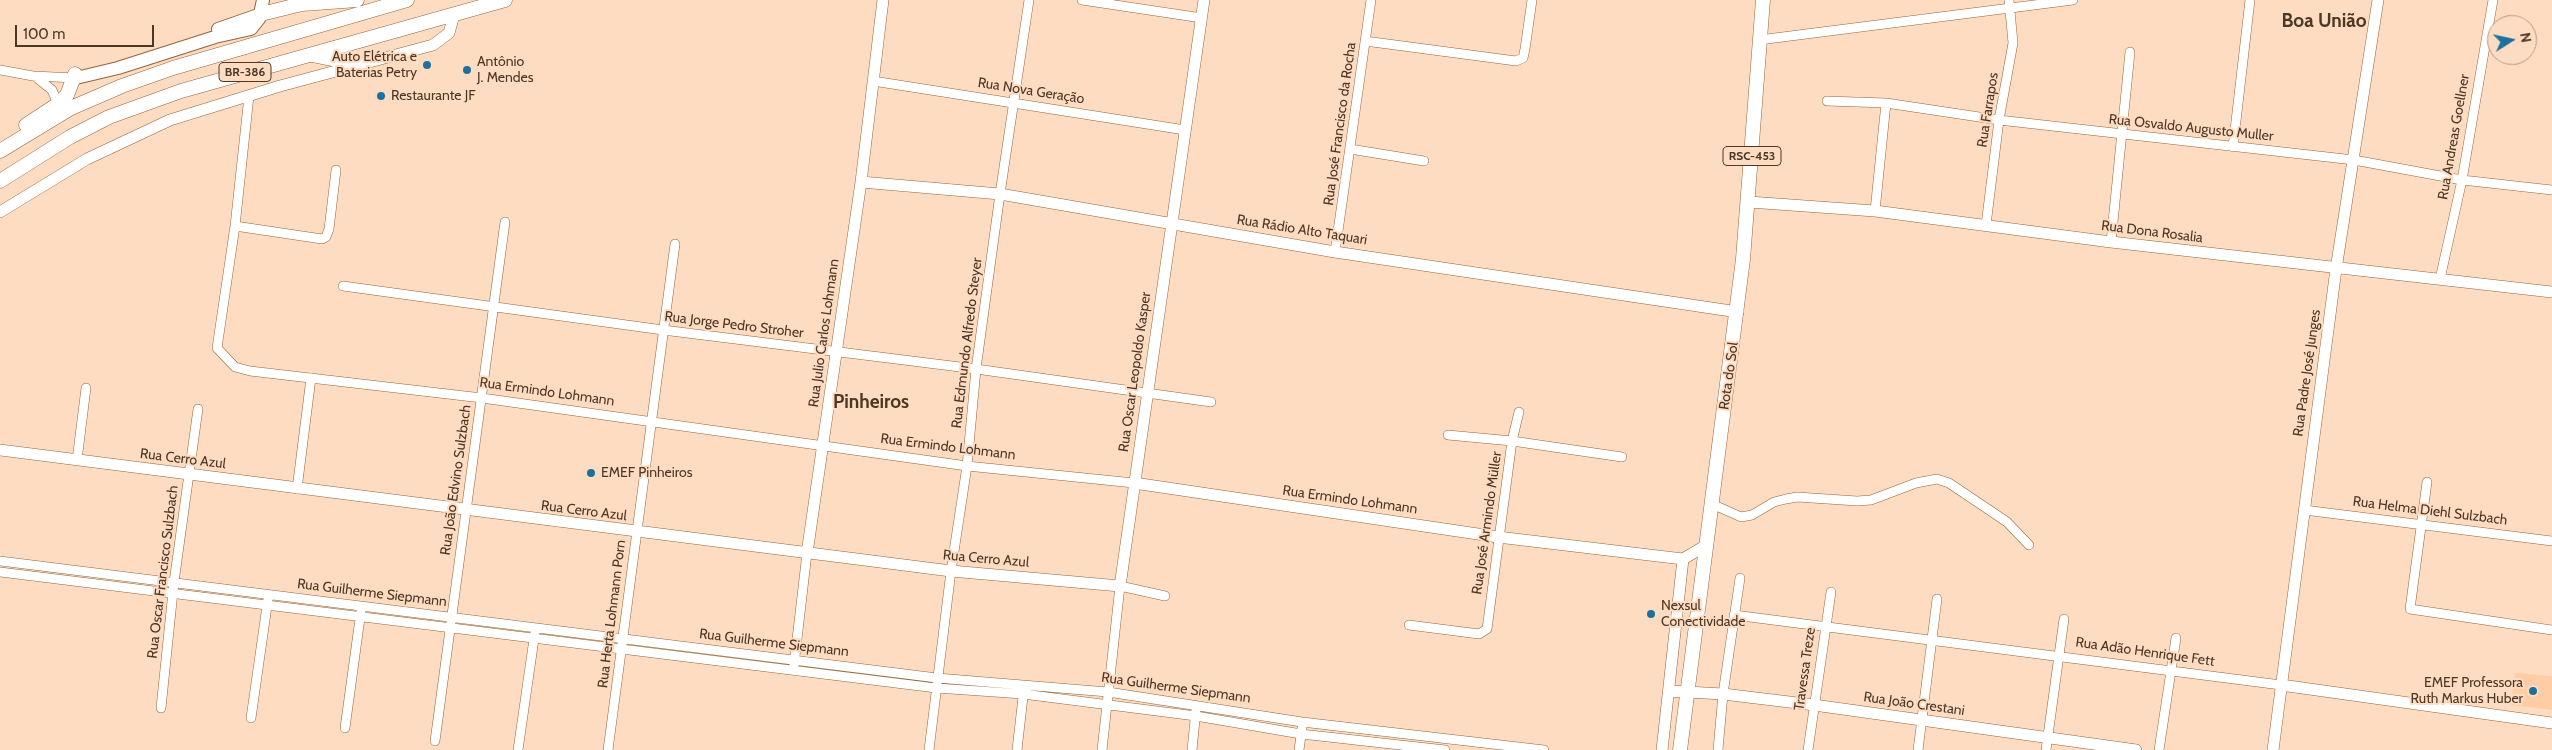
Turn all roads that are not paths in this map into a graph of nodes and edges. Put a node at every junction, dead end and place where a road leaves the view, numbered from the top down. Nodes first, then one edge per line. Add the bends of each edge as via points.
1 (263, 0) edge
2 (357, 0) edge
3 (407, 0) edge
4 (505, 0) edge
5 (882, 0) edge
6 (1029, 0) edge
7 (1082, 0) edge
8 (1204, 0) edge
9 (1371, 0) edge
10 (1532, 0) edge
11 (1762, 0) edge
12 (2073, 0) edge
13 (2250, 0) edge
14 (2378, 0) edge
15 (2493, 0) edge
16 (285, 3) edge
17 (2010, 4) edge
18 (261, 14) junction
19 (454, 15) junction
20 (1202, 18) junction
21 (1760, 40) junction
22 (1366, 41) junction
23 (2130, 52) dead end
24 (309, 54) junction
25 (360, 65) junction
26 (0, 70) edge
27 (20, 72) junction
28 (33, 76) junction
29 (75, 76) junction
30 (873, 81) junction
31 (249, 96) junction
32 (1827, 101) dead end
33 (1015, 102) junction
34 (1886, 103) junction
35 (58, 104) junction
36 (1999, 120) junction
37 (1185, 130) junction
38 (2122, 134) junction
39 (0, 142) edge
40 (2233, 146) junction
41 (1350, 149) junction
42 (0, 151) edge
43 (2354, 160) junction
44 (1424, 161) dead end
45 (336, 170) dead end
46 (2462, 180) junction
47 (0, 181) edge
48 (861, 182) junction
49 (2552, 190) edge
50 (1000, 194) junction
51 (1749, 202) junction
52 (1875, 211) junction
53 (0, 212) edge
54 (504, 222) dead end
55 (1172, 224) junction
56 (1986, 225) junction
57 (235, 226) junction
58 (2111, 242) junction
59 (675, 244) dead end
60 (1335, 252) junction
61 (2336, 268) junction
62 (2440, 279) junction
63 (343, 286) dead end
64 (2552, 292) edge
65 (493, 305) junction
66 (1738, 312) junction
67 (662, 330) junction
68 (837, 352) junction
69 (976, 369) junction
70 (311, 378) junction
71 (86, 388) dead end
72 (1146, 393) junction
73 (482, 398) junction
74 (1211, 402) dead end
75 (198, 409) dead end
76 (1519, 412) dead end
77 (650, 421) junction
78 (1448, 435) dead end
79 (1512, 441) junction
80 (822, 445) junction
81 (0, 450) edge
82 (1622, 457) dead end
83 (77, 460) junction
84 (967, 466) junction
85 (189, 475) junction
86 (2427, 482) dead end
87 (1134, 483) junction
88 (297, 489) junction
89 (1712, 504) junction
90 (465, 510) junction
91 (2304, 510) junction
92 (2421, 524) junction
93 (635, 533) junction
94 (1498, 537) junction
95 (2552, 541) edge
96 (2029, 545) dead end
97 (1706, 546) junction
98 (807, 553) junction
99 (1683, 559) junction
100 (0, 561) edge
101 (951, 571) junction
102 (0, 572) edge
103 (1740, 578) dead end
104 (174, 582) junction
105 (1120, 586) junction
106 (1831, 592) dead end
107 (173, 594) junction
108 (269, 594) junction
109 (1165, 596) dead end
110 (1937, 599) dead end
111 (268, 605) junction
112 (361, 611) junction
113 (1734, 615) junction
114 (2064, 619) dead end
115 (451, 622) junction
116 (1409, 625) dead end
117 (535, 627) junction
118 (1824, 627) junction
119 (2552, 630) edge
120 (534, 637) junction
121 (624, 638) junction
122 (2176, 638) dead end
123 (1931, 639) junction
124 (622, 648) junction
125 (2059, 656) junction
126 (794, 660) junction
127 (794, 670) junction
128 (2172, 672) junction
129 (938, 678) junction
130 (2281, 685) junction
131 (936, 688) junction
132 (1024, 689) junction
133 (1669, 691) junction
134 (1108, 692) junction
135 (1687, 692) junction
136 (1723, 694) junction
137 (1107, 704) junction
138 (1197, 704) junction
139 (1814, 705) junction
140 (161, 708) dead end
141 (1248, 712) junction
142 (1196, 716) junction
143 (251, 718) dead end
144 (1922, 721) junction
145 (1302, 722) junction
146 (2552, 723) edge
147 (1246, 726) junction
148 (345, 728) dead end
149 (1392, 732) junction
150 (1301, 734) junction
151 (2048, 737) junction
152 (435, 741) dead end
153 (1480, 746) edge
154 (1390, 747) edge
155 (518, 750) edge
156 (608, 750) edge
157 (929, 750) edge
158 (1017, 750) edge
159 (1102, 750) edge
160 (1192, 750) edge
161 (1299, 750) edge
162 (1445, 750) edge
163 (1544, 750) edge
164 (1662, 750) edge
165 (1680, 750) edge
166 (1718, 750) edge
167 (1808, 750) edge
168 (1918, 750) edge
169 (2046, 750) edge
170 (2136, 750) edge
171 (2159, 750) edge
172 (2273, 750) edge

1 - 18 main road
2 - 16 highway
3 - 42 highway, BR-386 via 122,86 71,108
4 - 19 highway, BR-386
5 - 30 street, Rua Julio Carlos Lohmann
6 - 33 street, Rua Edmundo Alfredo Steyer
7 - 20 street
8 - 20 street, Rua Oscar Leopoldo Kasper
9 - 22 street, Rua José Francisco da Rocha
10 - 22 street via 1525,49 1522,58 1516,62
11 - 21 highway, Rota do Sol / RSC-453
12 - 17 street
13 - 40 street
14 - 43 street, Rua Padre José Junges
15 - 46 street, Rua Andreas Goellner
16 - 18 highway
17 - 21 street
17 - 36 street, Rua Farrapos via 2013,43
18 - 29 main road
19 - 24 highway, BR-386
19 - 25 street via 453,25 442,40
20 - 37 street, Rua Oscar Leopoldo Kasper
21 - 51 highway, Rota do Sol / RSC-453
22 - 41 street, Rua José Francisco da Rocha
23 - 38 street
24 - 25 highway
24 - 47 highway, BR-386 via 181,90 109,117
25 - 31 street
26 - 27 street
27 - 28 street
27 - 29 street
28 - 29 street
28 - 35 street via 52,90
29 - 35 highway via 67,95
30 - 33 street, Rua Nova Geração
30 - 48 street, Rua Julio Carlos Lohmann
31 - 53 street via 170,120 131,137 87,159
31 - 57 street
32 - 34 street, Rua Osvaldo Augusto Muller
33 - 37 street, Rua Nova Geração
33 - 50 street, Rua Edmundo Alfredo Steyer
34 - 36 street, Rua Osvaldo Augusto Muller
34 - 52 street
35 - 39 highway
36 - 38 street, Rua Osvaldo Augusto Muller
36 - 56 street, Rua Farrapos
37 - 55 street, Rua Oscar Leopoldo Kasper
38 - 40 street, Rua Osvaldo Augusto Muller
38 - 58 street
40 - 43 street, Rua Osvaldo Augusto Muller
41 - 44 street
41 - 60 street, Rua José Francisco da Rocha
43 - 46 street, Rua Osvaldo Augusto Muller
43 - 61 street, Rua Padre José Junges
45 - 57 street via 326,237
46 - 49 street, Rua Osvaldo Augusto Muller
46 - 62 street, Rua Andreas Goellner
48 - 50 street, Rua Rádio Alto Taquari
48 - 68 street, Rua Julio Carlos Lohmann
50 - 55 street, Rua Rádio Alto Taquari
50 - 69 street, Rua Edmundo Alfredo Steyer
51 - 52 street, Rua Dona Rosalia
51 - 66 highway, Rota do Sol / RSC-453
52 - 56 street, Rua Dona Rosalia
54 - 65 street, Rua João Edvino Sulzbach
55 - 60 street, Rua Rádio Alto Taquari
55 - 72 street, Rua Oscar Leopoldo Kasper
56 - 58 street, Rua Dona Rosalia
57 - 70 street, Rua Ermindo Lohmann via 217,348 235,367
58 - 61 street, Rua Dona Rosalia
59 - 67 street, Rua Herta Lohmann Porn
60 - 66 street, Rua Rádio Alto Taquari
61 - 62 street, Rua Dona Rosalia
61 - 91 street, Rua Padre José Junges
62 - 64 street, Rua Dona Rosalia
63 - 65 street, Rua Jorge Pedro Stroher
65 - 67 street, Rua Jorge Pedro Stroher
65 - 73 street, Rua João Edvino Sulzbach
66 - 89 highway, Rota do Sol / RSC-453
67 - 68 street, Rua Jorge Pedro Stroher
67 - 77 street, Rua Herta Lohmann Porn
68 - 69 street, Rua Jorge Pedro Stroher
68 - 80 street, Rua Julio Carlos Lohmann
69 - 72 street, Rua Jorge Pedro Stroher
69 - 84 street, Rua Edmundo Alfredo Steyer
70 - 73 street, Rua Ermindo Lohmann
70 - 88 street
71 - 83 street
72 - 74 street, Rua Jorge Pedro Stroher
72 - 87 street, Rua Oscar Leopoldo Kasper
73 - 77 street, Rua Ermindo Lohmann
73 - 90 street, Rua João Edvino Sulzbach
75 - 85 street, Rua Oscar Francisco Sulzbach
76 - 79 street, Rua José Armindo Müller
77 - 80 street, Rua Ermindo Lohmann
77 - 93 street, Rua Herta Lohmann Porn
78 - 79 street
79 - 82 street
79 - 94 street, Rua José Armindo Müller
80 - 84 street, Rua Ermindo Lohmann
80 - 98 street, Rua Julio Carlos Lohmann
81 - 83 street, Rua Cerro Azul
83 - 85 street, Rua Cerro Azul
84 - 87 street, Rua Ermindo Lohmann
84 - 101 street, Rua Edmundo Alfredo Steyer
85 - 88 street, Rua Cerro Azul
85 - 104 street, Rua Oscar Francisco Sulzbach
86 - 92 street
87 - 94 street, Rua Ermindo Lohmann
87 - 105 street, Rua Oscar Leopoldo Kasper
88 - 90 street, Rua Cerro Azul
89 - 96 street via 1741,517 1786,499 1871,500 1916,483 1937,479 1950,483 2007,522
89 - 97 highway, Rota do Sol / RSC-453
90 - 93 street, Rua Cerro Azul
90 - 115 street, Rua João Edvino Sulzbach
91 - 92 street, Rua Helma Diehl Sulzbach
91 - 130 street, Rua Padre José Junges
92 - 95 street, Rua Helma Diehl Sulzbach
92 - 119 street via 2410,609
93 - 98 street, Rua Cerro Azul
93 - 121 street, Rua Herta Lohmann Porn
94 - 99 street, Rua Ermindo Lohmann
94 - 116 street, Rua José Armindo Müller via 1487,630 1479,634
97 - 99 street
97 - 135 highway, Rota do Sol / RSC-453
98 - 101 street, Rua Cerro Azul
98 - 126 street, Rua Julio Carlos Lohmann
99 - 133 street
100 - 104 street, Rua Guilherme Siepmann
101 - 105 street, Rua Cerro Azul
101 - 129 street, Rua Edmundo Alfredo Steyer
102 - 107 street, Rua Guilherme Siepmann
103 - 113 street
104 - 107 street, Rua Oscar Francisco Sulzbach
104 - 108 street, Rua Guilherme Siepmann
105 - 109 street, Rua Cerro Azul
105 - 134 street, Rua Oscar Leopoldo Kasper
106 - 118 street, Travessa Treze
107 - 111 street, Rua Guilherme Siepmann
107 - 140 street, Rua Oscar Francisco Sulzbach
108 - 111 street
108 - 112 street, Rua Guilherme Siepmann
110 - 123 street
111 - 112 street, Rua Guilherme Siepmann
111 - 143 street
112 - 115 street, Rua Guilherme Siepmann
112 - 148 street
113 - 118 street, Rua Adão Henrique Fett
113 - 136 street
114 - 125 street
115 - 117 street, Rua Guilherme Siepmann
115 - 120 street, Rua Guilherme Siepmann
115 - 152 street, Rua João Edvino Sulzbach
117 - 120 street
117 - 121 street, Rua Guilherme Siepmann
118 - 123 street, Rua Adão Henrique Fett
118 - 139 street, Travessa Treze
120 - 124 street, Rua Guilherme Siepmann
120 - 155 street
121 - 124 street, Rua Herta Lohmann Porn
121 - 126 street, Rua Guilherme Siepmann
122 - 128 street
123 - 125 street, Rua Adão Henrique Fett
123 - 144 street
124 - 127 street, Rua Guilherme Siepmann
124 - 156 street, Rua Herta Lohmann Porn
125 - 128 street, Rua Adão Henrique Fett
125 - 151 street
126 - 127 street, Rua Julio Carlos Lohmann
126 - 129 street, Rua Guilherme Siepmann
127 - 131 street, Rua Guilherme Siepmann
128 - 130 street, Rua Adão Henrique Fett
128 - 171 street
129 - 131 street, Rua Edmundo Alfredo Steyer
129 - 132 street, Rua Guilherme Siepmann
130 - 146 street, Rua Adão Henrique Fett
130 - 172 street, Rua Padre José Junges
131 - 132 street, Rua Guilherme Siepmann
131 - 157 street, Rua Edmundo Alfredo Steyer
132 - 134 street, Rua Guilherme Siepmann
132 - 137 street, Rua Guilherme Siepmann
132 - 158 street
133 - 135 street, Rua João Crestani
133 - 164 street
134 - 137 street, Rua Oscar Leopoldo Kasper
134 - 138 street, Rua Guilherme Siepmann
135 - 136 street, Rua João Crestani
135 - 165 highway, Rota do Sol / RSC-453
136 - 139 street, Rua João Crestani
136 - 166 street
137 - 142 street, Rua Guilherme Siepmann
137 - 159 street, Rua Oscar Leopoldo Kasper
138 - 141 street, Rua Guilherme Siepmann
138 - 142 street
139 - 144 street, Rua João Crestani
139 - 167 street, Travessa Treze
141 - 145 street, Rua Guilherme Siepmann
141 - 147 street
142 - 147 street, Rua Guilherme Siepmann
142 - 160 street
144 - 151 street, Rua João Crestani
144 - 168 street
145 - 149 street, Rua Guilherme Siepmann
145 - 150 street
147 - 150 street, Rua Guilherme Siepmann
149 - 153 street, Rua Guilherme Siepmann
149 - 154 street
150 - 154 street, Rua Guilherme Siepmann
150 - 161 street
151 - 169 street
151 - 170 street, Rua João Crestani
153 - 163 street, Rua Guilherme Siepmann
154 - 162 street, Rua Guilherme Siepmann

